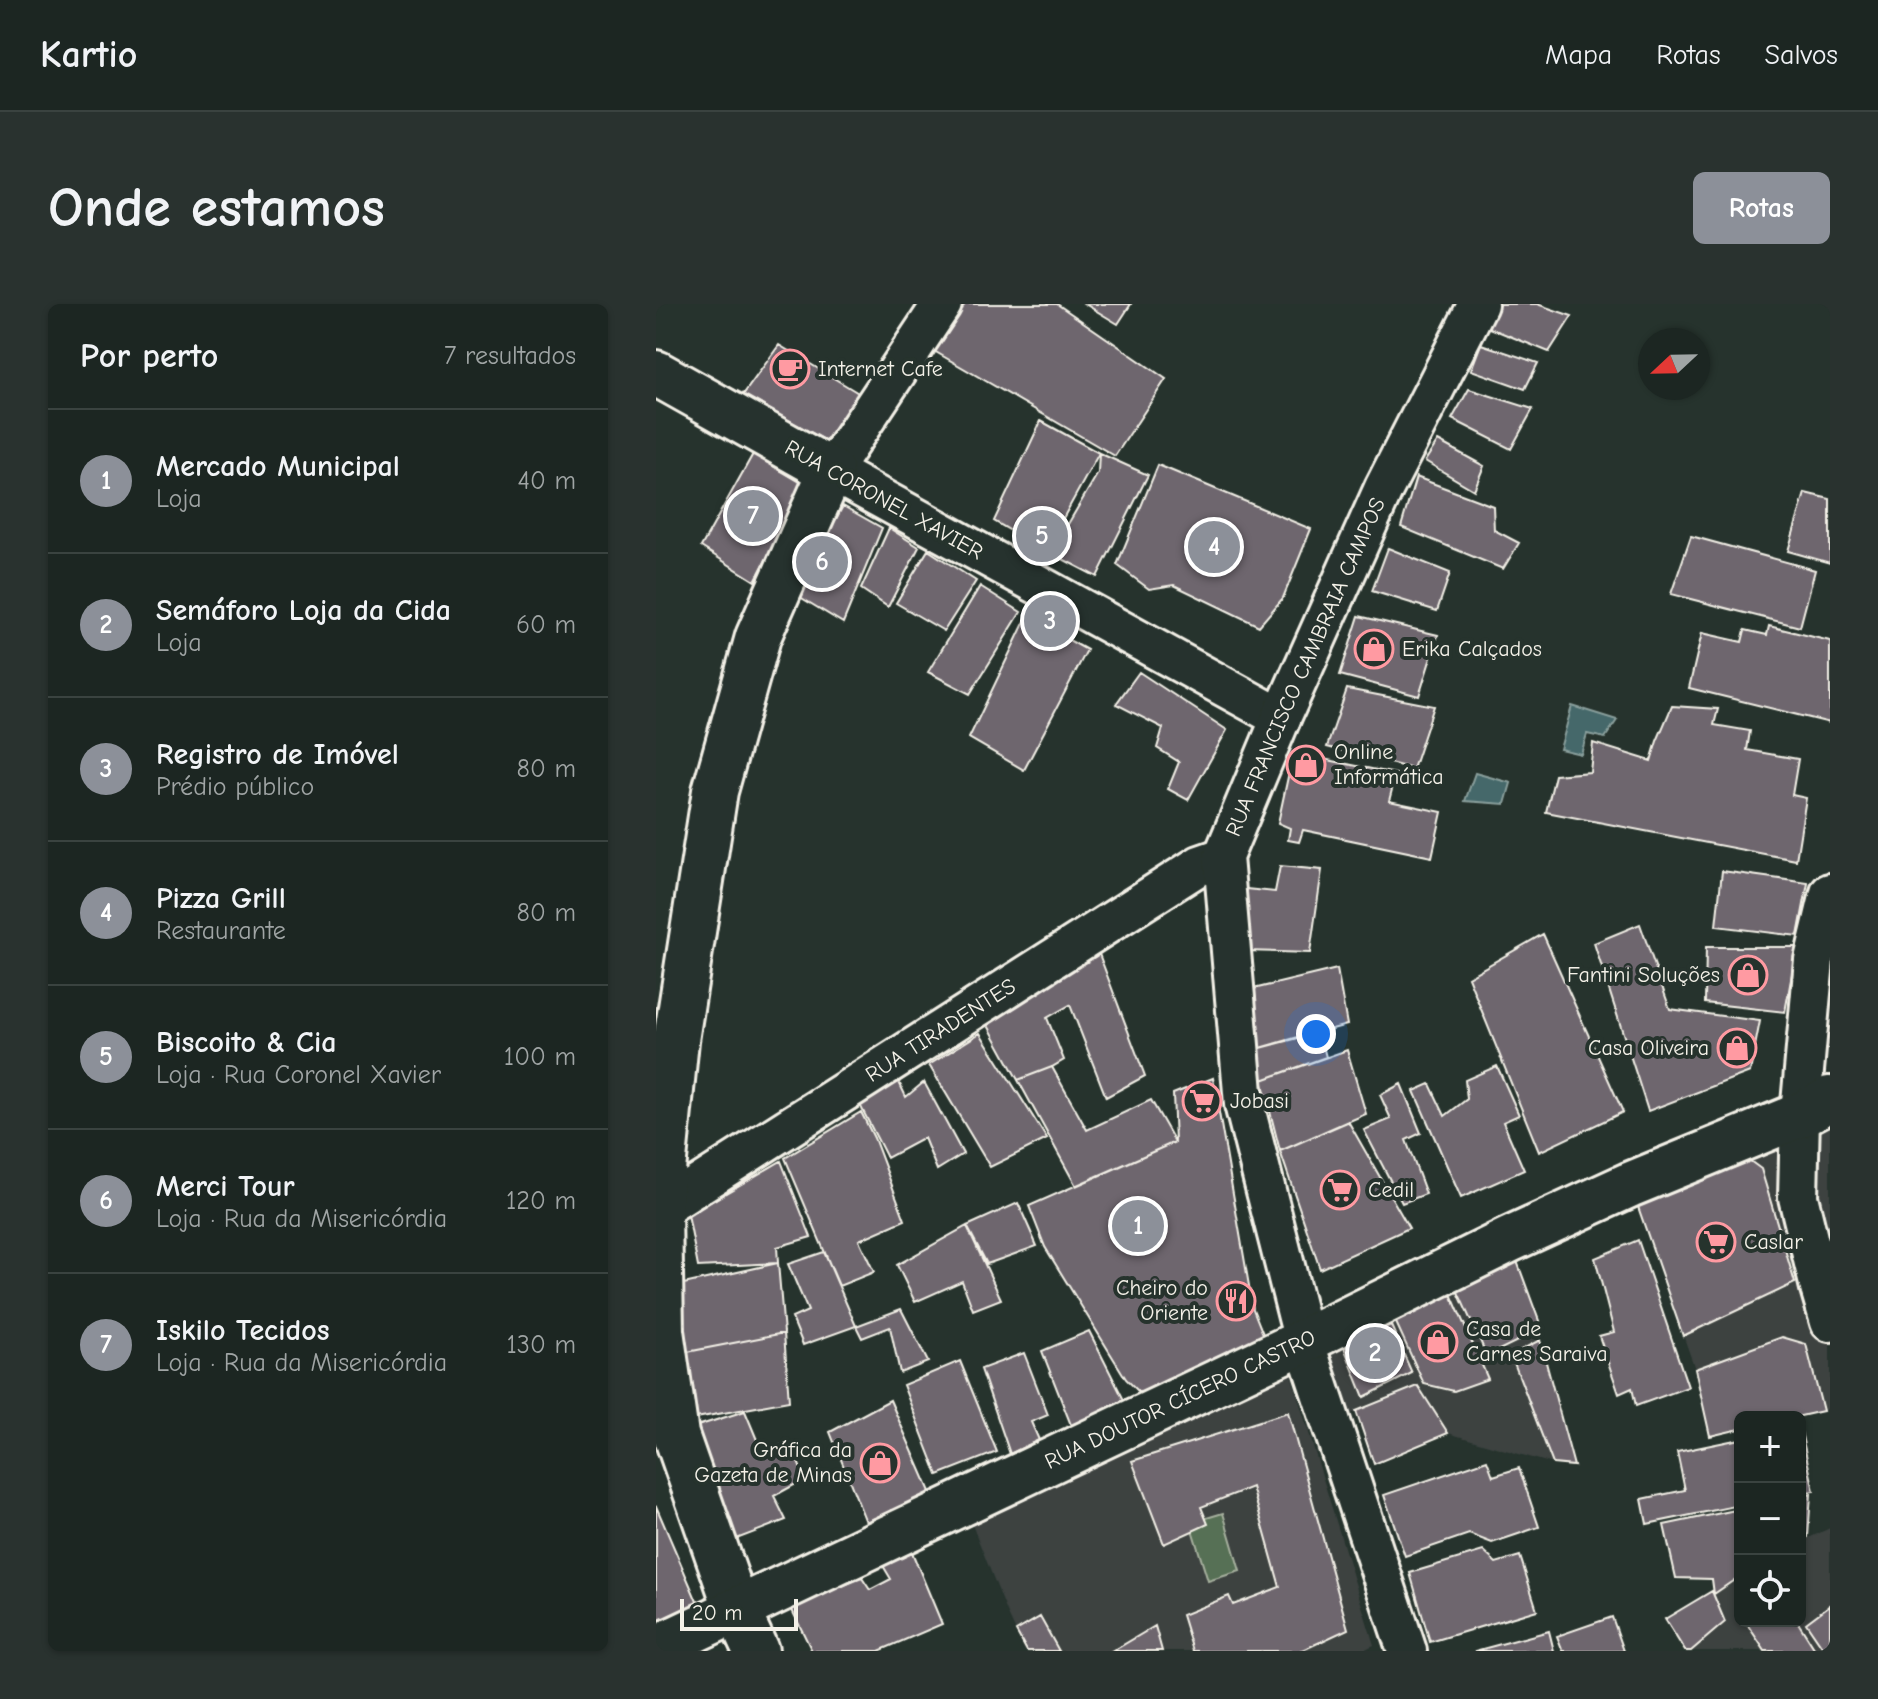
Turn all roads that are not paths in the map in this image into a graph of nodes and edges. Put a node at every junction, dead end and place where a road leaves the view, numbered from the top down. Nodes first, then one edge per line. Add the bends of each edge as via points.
1 (942, 304) edge
2 (1478, 304) edge
3 (656, 373) edge
4 (831, 471) junction
5 (1281, 718) junction
6 (1223, 857) junction
7 (1830, 893) edge
8 (1815, 1107) edge
9 (659, 1210) junction
10 (1830, 1322) edge
11 (1304, 1341) junction
12 (737, 1610) junction
13 (656, 1648) edge
14 (756, 1651) edge
15 (1407, 1651) edge

1 - 4 street
2 - 5 street, RUA FRANCISCO CAMBRAIA CAMPOS via 1384,488
3 - 4 street, RUA CORONEL XAVIER
4 - 5 street, RUA CORONEL XAVIER
4 - 9 street via 758,637 715,791 676,1040
5 - 6 street, RUA FRANCISCO CAMBRAIA CAMPOS
6 - 9 street, RUA TIRADENTES via 1200,865
6 - 11 street, RUA FRANCISCO CAMBRAIA CAMPOS via 1244,1104
7 - 8 street via 1814,960
8 - 10 street via 1798,1197
8 - 11 street, RUA DOUTOR CÍCERO CASTRO via 1629,1185
9 - 12 street via 661,1331 676,1435
11 - 12 street, RUA DOUTOR CÍCERO CASTRO
11 - 15 street, RUA FRANCISCO CAMBRAIA CAMPOS
12 - 13 street, RUA DOUTOR CÍCERO CASTRO
12 - 14 street

